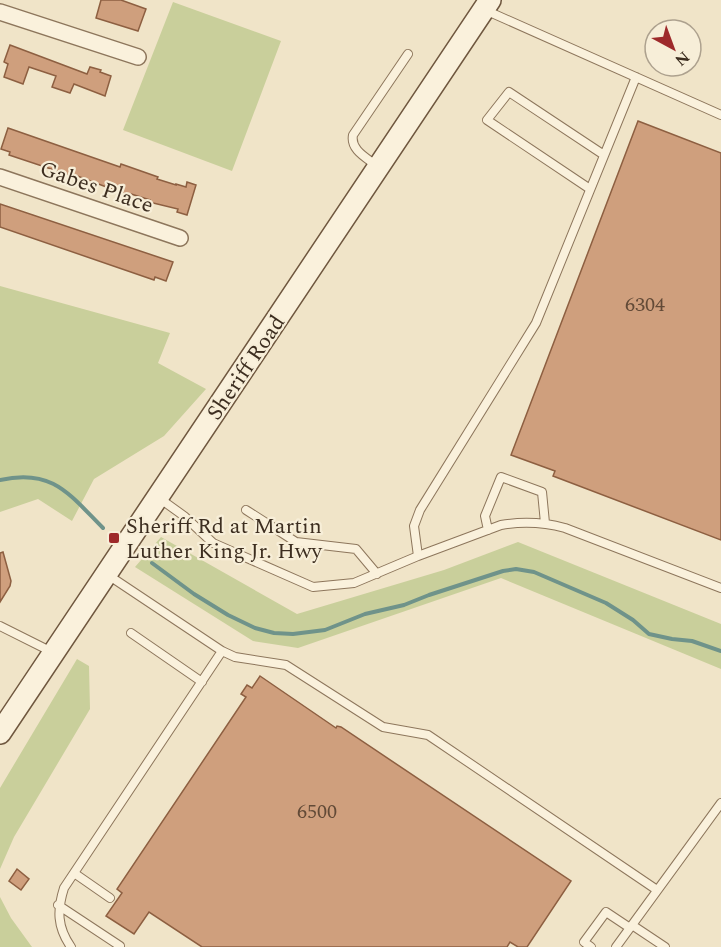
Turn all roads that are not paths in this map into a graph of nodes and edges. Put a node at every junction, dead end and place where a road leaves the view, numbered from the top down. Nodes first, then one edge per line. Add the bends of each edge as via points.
1 (487, 5) edge
2 (0, 12) edge
3 (408, 54) dead end
4 (138, 57) dead end
5 (636, 77) junction
6 (721, 115) edge
7 (604, 155) junction
8 (379, 167) junction
9 (0, 177) edge
10 (590, 189) junction
11 (180, 238) dead end
12 (158, 497) junction
13 (246, 510) dead end
14 (545, 523) junction
15 (488, 530) junction
16 (418, 556) junction
17 (106, 574) junction
18 (377, 574) junction
19 (721, 588) edge
20 (0, 626) edge
21 (131, 633) dead end
22 (222, 651) junction
23 (54, 653) junction
24 (202, 682) junction
25 (0, 733) edge
26 (719, 809) edge
27 (74, 873) junction
28 (657, 890) junction
29 (110, 898) dead end
30 (58, 905) junction
31 (631, 926) junction
32 (585, 945) edge
33 (120, 946) edge
34 (71, 947) edge
35 (616, 947) edge
36 (665, 947) edge

1 - 5 lane
1 - 8 main road, Sheriff Road
2 - 4 street
3 - 8 lane via 353,135 354,147
5 - 6 lane
5 - 7 lane
7 - 10 lane
7 - 10 lane via 509,92 487,120
8 - 12 main road, Sheriff Road
9 - 11 street, Gabes Place
10 - 16 lane via 536,323 420,510 414,526
12 - 17 main road, Sheriff Road
12 - 18 lane via 213,543 304,584 336,586
13 - 18 lane via 296,542 356,549
14 - 15 lane via 516,523
14 - 15 lane via 542,492 501,477 485,516
14 - 19 lane
15 - 16 lane
16 - 18 lane
17 - 22 lane
17 - 23 main road, Sheriff Road
20 - 23 lane
21 - 24 lane
22 - 24 lane
22 - 28 lane via 235,657 286,665 383,728 428,735
23 - 25 main road, Sheriff Road
24 - 27 lane
26 - 28 lane
27 - 29 lane
27 - 30 lane
28 - 31 lane
30 - 33 lane
30 - 34 lane via 59,921
31 - 32 lane via 606,912
31 - 35 lane
31 - 36 lane

